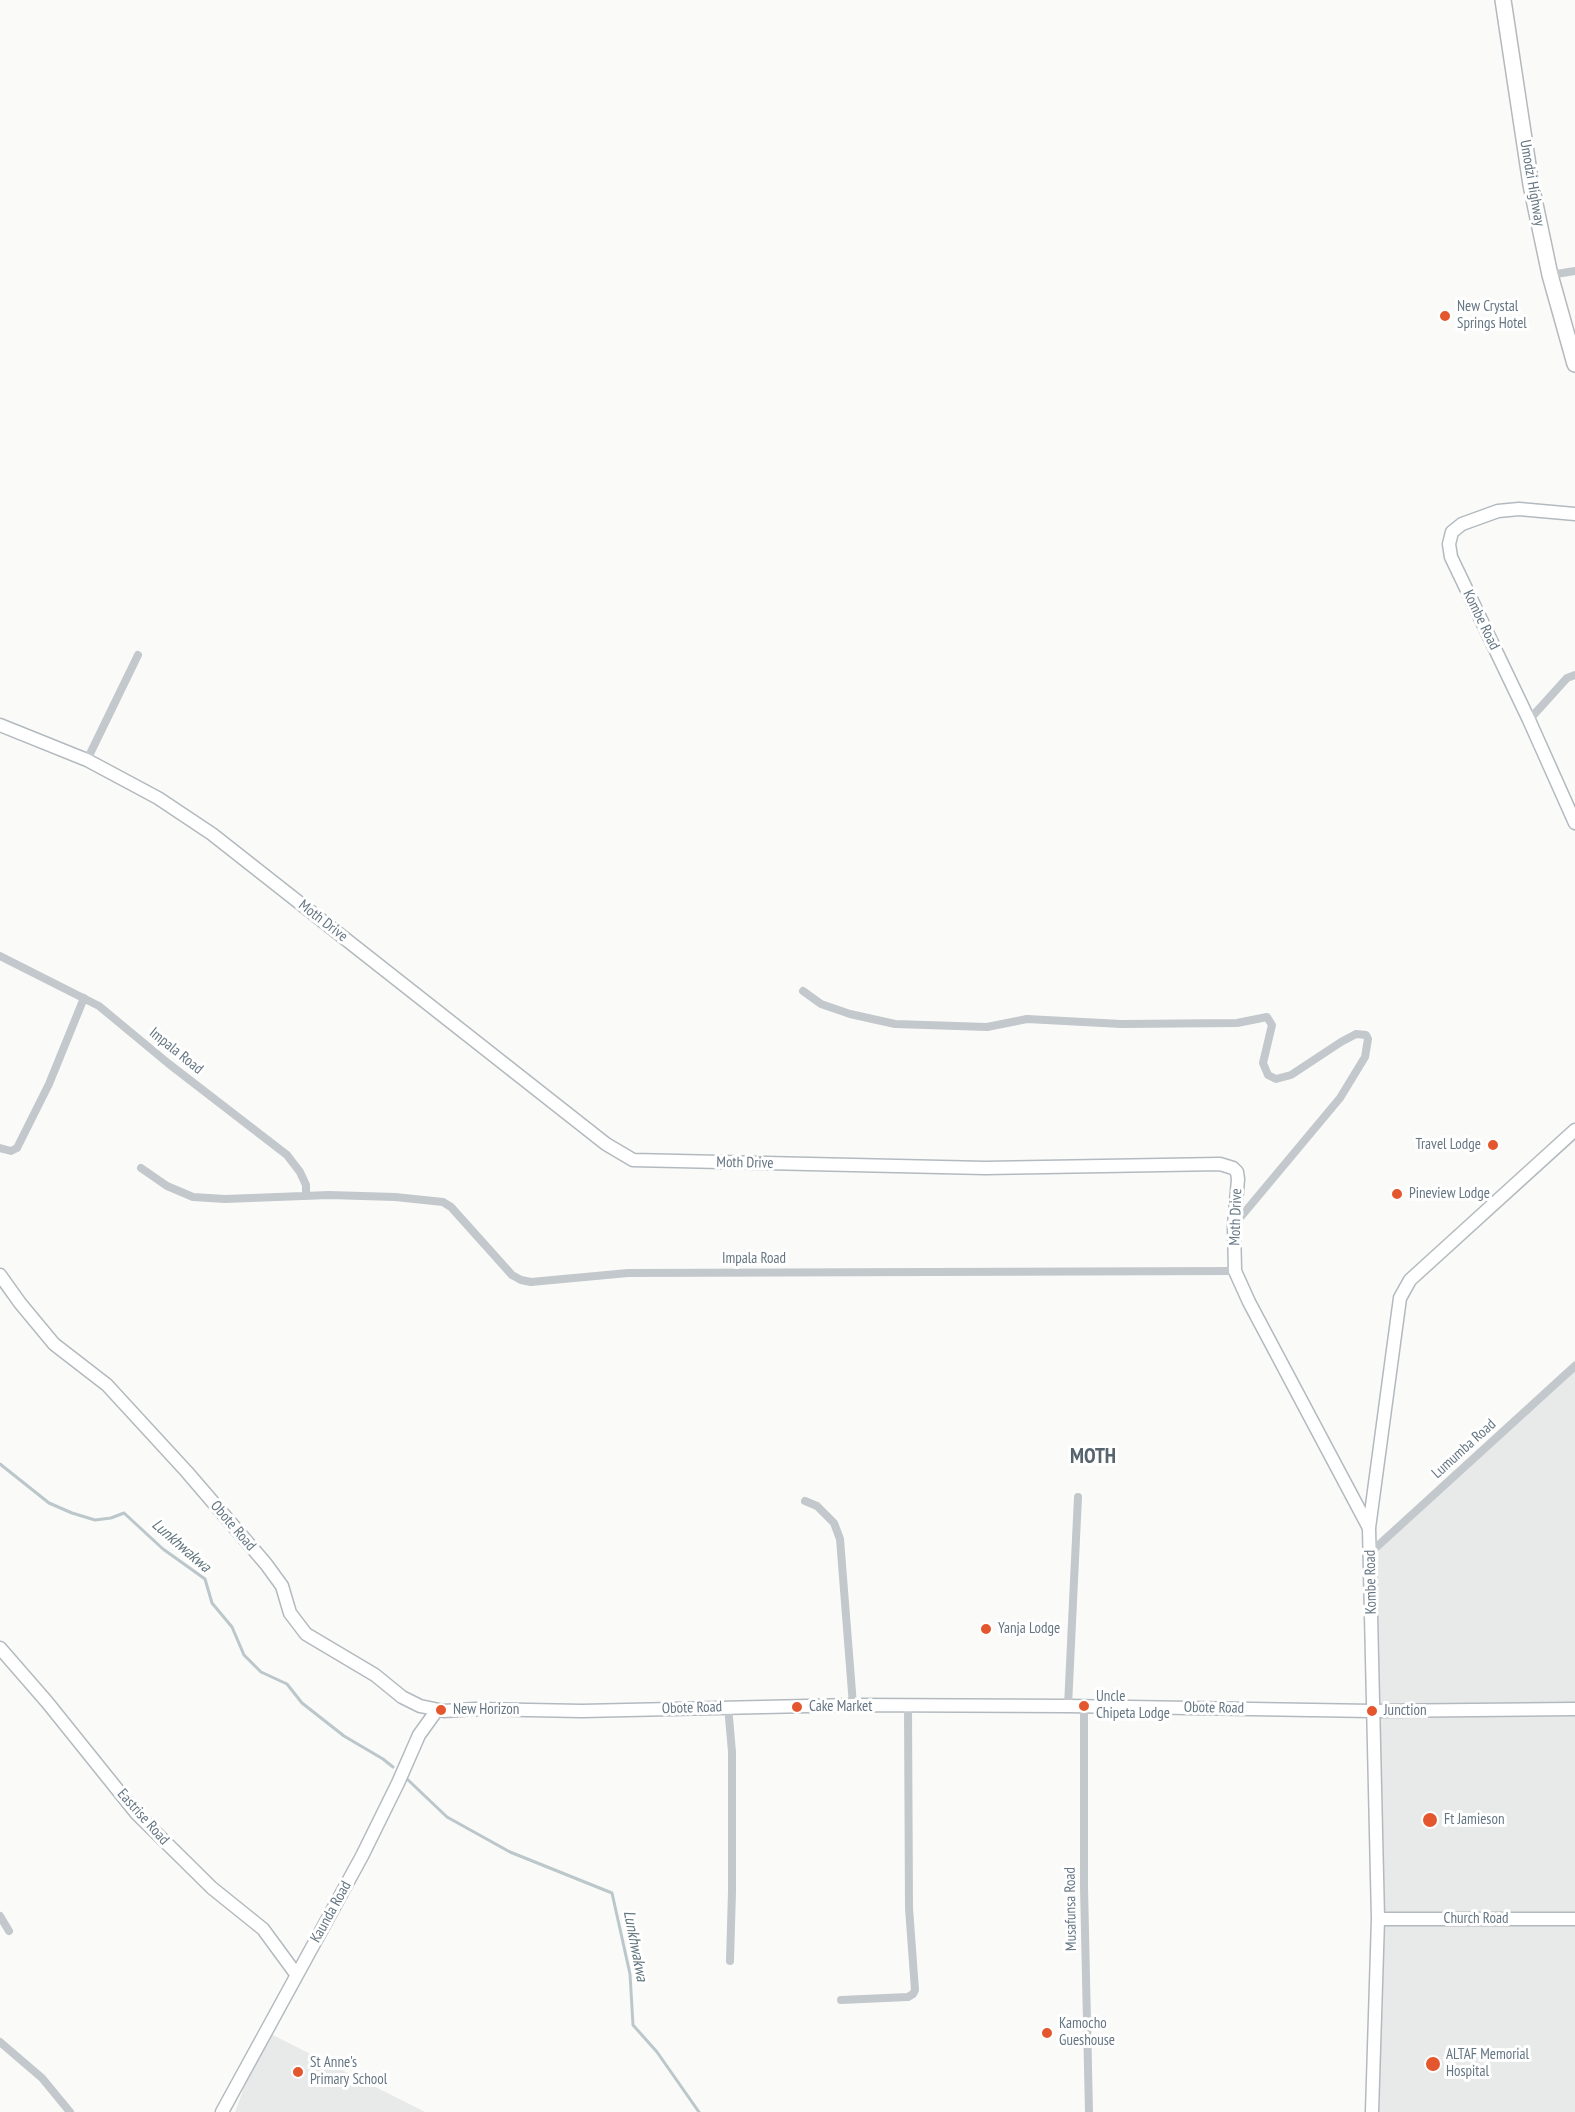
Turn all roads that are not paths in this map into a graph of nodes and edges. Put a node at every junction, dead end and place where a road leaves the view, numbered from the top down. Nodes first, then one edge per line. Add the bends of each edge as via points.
1 (1503, 0) edge
2 (1575, 271) edge
3 (1550, 275) junction
4 (1575, 364) edge
5 (1575, 514) edge
6 (138, 655) dead end
7 (1575, 675) edge
8 (1529, 720) junction
9 (0, 725) edge
10 (87, 760) junction
11 (1575, 823) edge
12 (0, 956) edge
13 (802, 991) dead end
14 (84, 998) junction
15 (1575, 1130) edge
16 (0, 1148) edge
17 (141, 1168) dead end
18 (306, 1196) junction
19 (1234, 1226) junction
20 (1235, 1271) junction
21 (0, 1275) edge
22 (1575, 1366) edge
23 (1078, 1497) dead end
24 (805, 1502) dead end
25 (1370, 1528) junction
26 (1371, 1552) junction
27 (0, 1648) edge
28 (853, 1705) junction
29 (909, 1706) junction
30 (1068, 1706) junction
31 (1084, 1706) junction
32 (728, 1707) junction
33 (1575, 1709) edge
34 (437, 1710) junction
35 (1372, 1711) junction
36 (0, 1916) edge
37 (1378, 1919) junction
38 (1575, 1919) edge
39 (9, 1931) dead end
40 (730, 1961) dead end
41 (296, 1974) junction
42 (841, 2000) dead end
43 (0, 2042) edge
44 (70, 2112) edge
45 (222, 2112) edge
46 (1089, 2112) edge
47 (1372, 2112) edge

1 - 3 highway, Umodzi Highway via 1531,185
2 - 3 street
3 - 4 highway, Umodzi Highway
5 - 8 street, Kombe Road via 1498,511 1462,524 1452,532 1449,544 1451,557
6 - 10 street
7 - 8 street via 1567,678
8 - 11 street, Kombe Road
9 - 10 street, Moth Drive
10 - 19 street, Moth Drive via 158,798 212,834 606,1144 633,1160 985,1168 1220,1164 1237,1172
12 - 14 street, Impala Road
13 - 19 street via 821,1004 894,1024 987,1028 1027,1019 1120,1024 1237,1023 1267,1017 1272,1025 1263,1063 1268,1075 1276,1079 1291,1076 1356,1034 1366,1035 1365,1058 1340,1098
14 - 16 street via 49,1084 16,1148
14 - 18 street, Impala Road via 287,1155 300,1172
15 - 25 street, Kombe Road via 1404,1288
17 - 18 street, Impala Road via 167,1186 193,1197
18 - 20 street, Impala Road via 443,1202 512,1275 531,1282 628,1273
19 - 20 street, Moth Drive
20 - 25 street, Moth Drive
21 - 34 street, Obote Road via 54,1344 106,1385 266,1564 282,1586 290,1613 306,1634 402,1697
22 - 26 street, Lumumba Road
23 - 30 street
24 - 28 street via 825,1513 840,1539
25 - 26 street, Kombe Road
26 - 35 street, Kombe Road
27 - 41 street, Eastrise Road via 137,1814 204,1880 263,1929
28 - 29 street, Obote Road
28 - 32 street, Obote Road
29 - 30 street, Obote Road
29 - 42 street via 909,1908 915,1990 908,1997
30 - 31 street, Obote Road
31 - 35 street, Obote Road
31 - 46 street, Musafunsa Road
32 - 34 street, Obote Road
32 - 40 street via 732,1752
33 - 35 street, Obote Road
34 - 41 street, Kaunda Road via 419,1735 362,1856
35 - 37 street, Kombe Road
36 - 39 street
37 - 38 street, Church Road
37 - 47 street, Kombe Road
41 - 45 street, Kaunda Road
43 - 44 street via 42,2078

